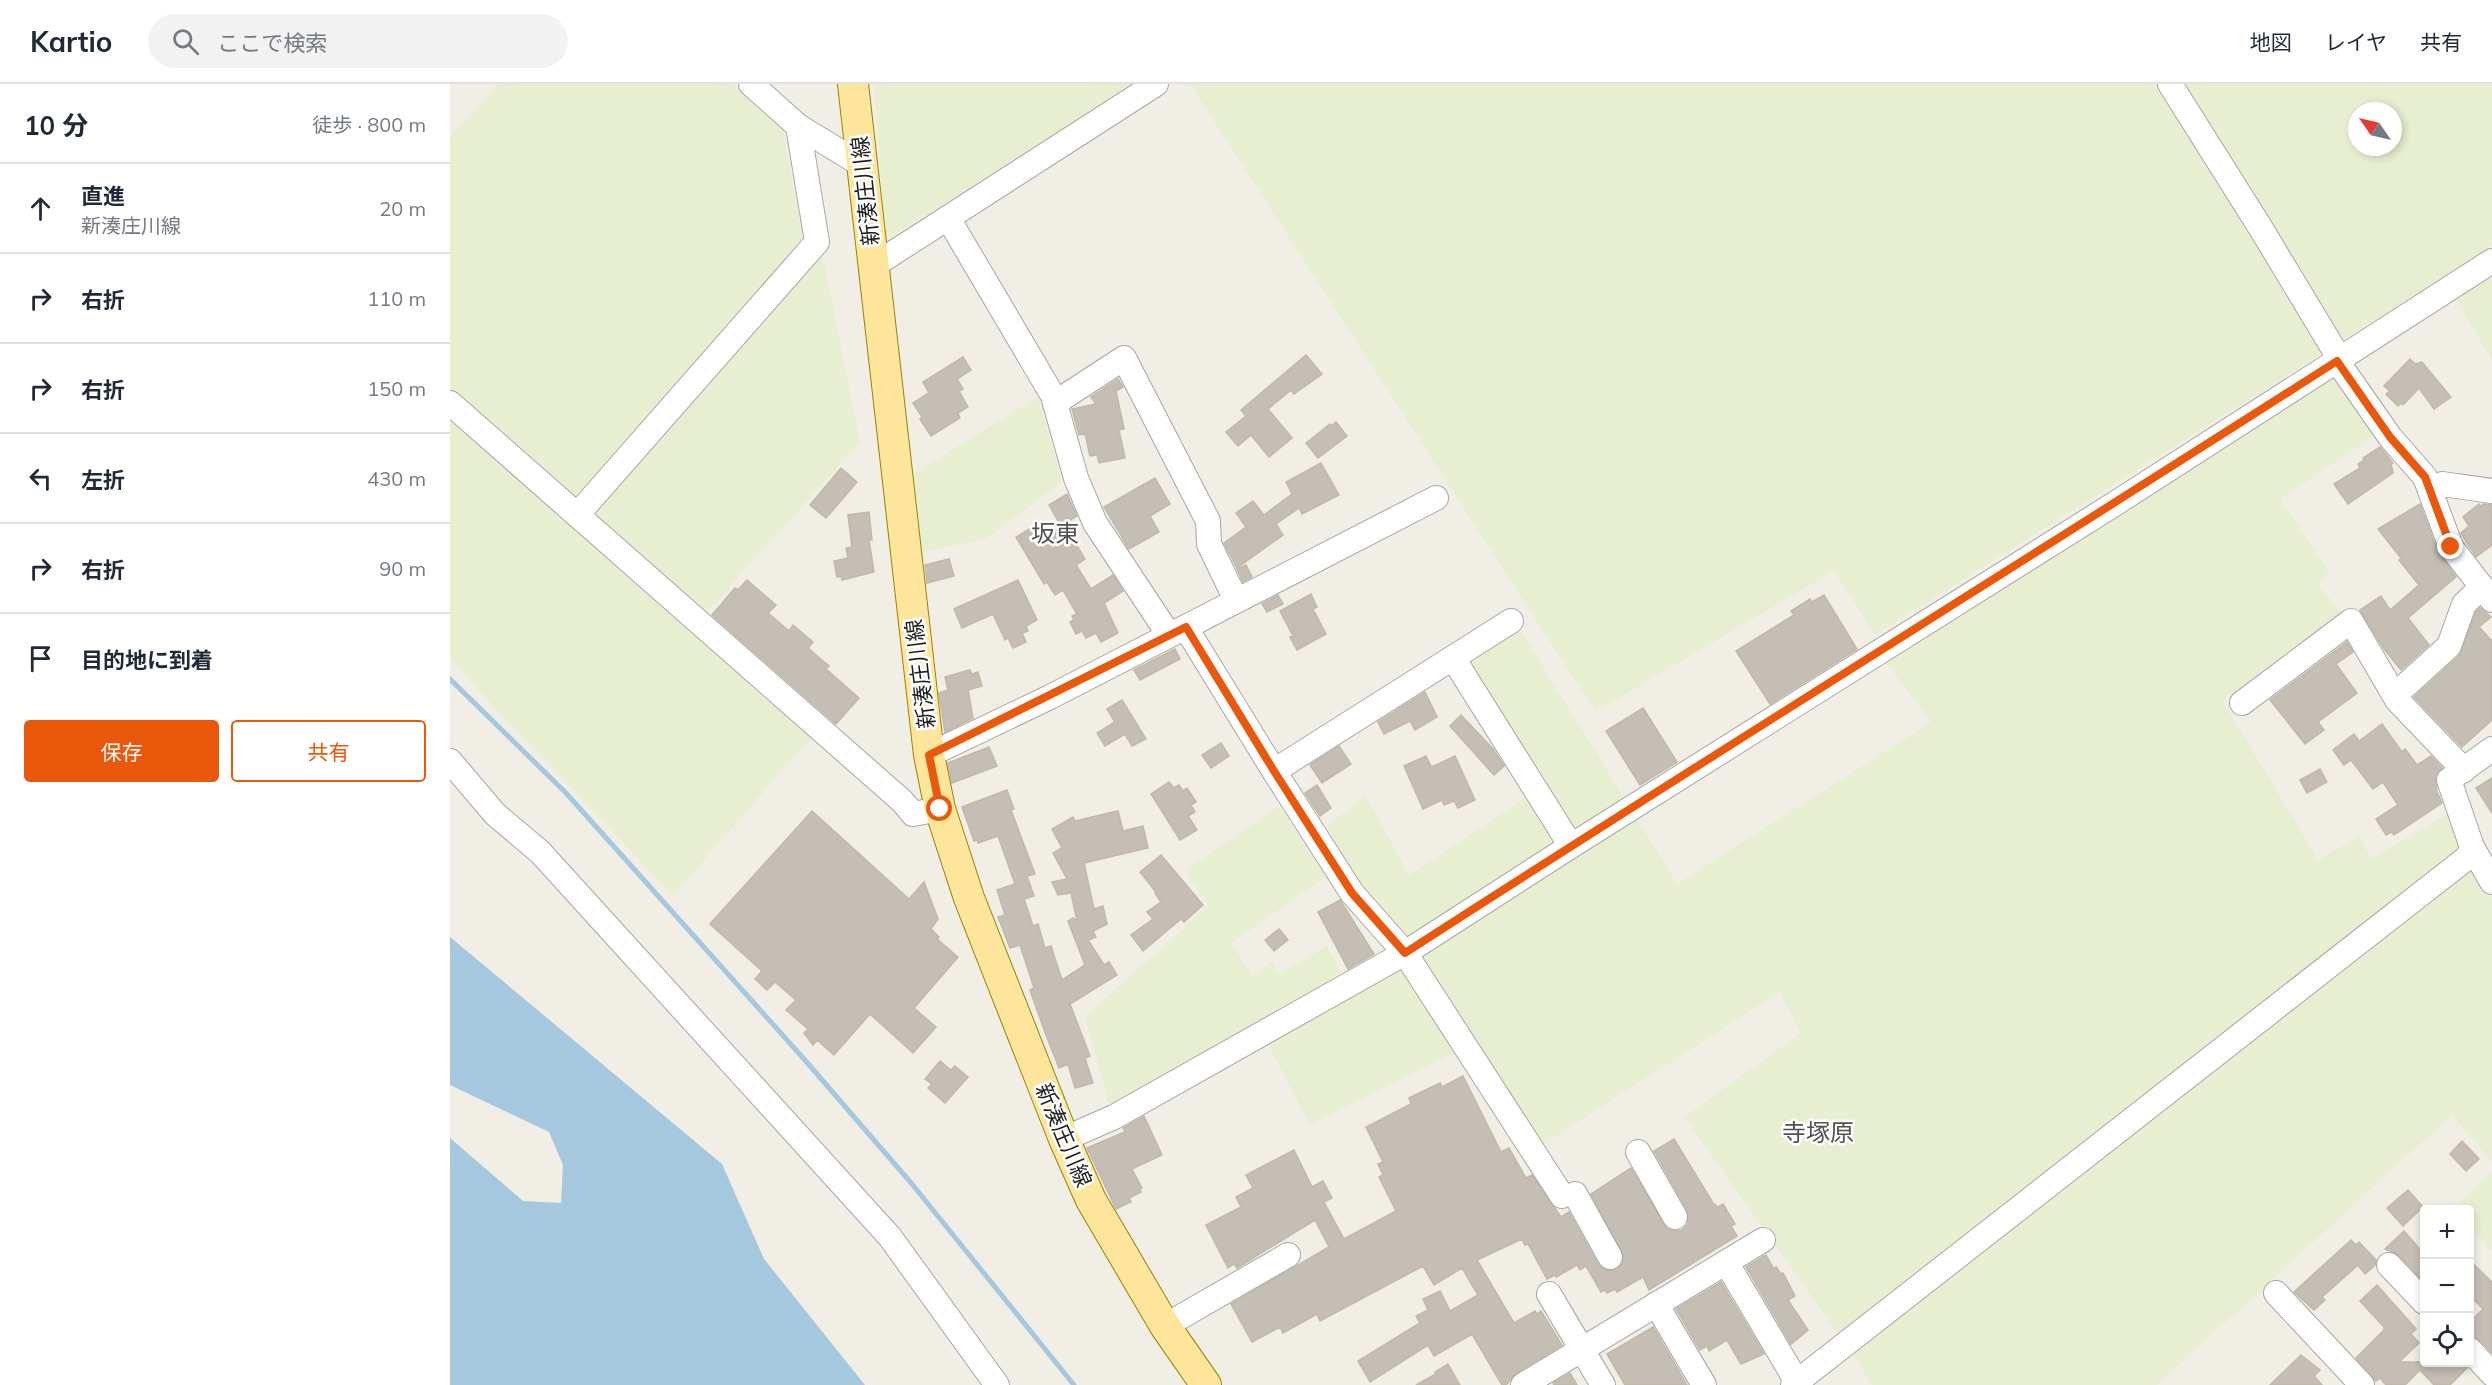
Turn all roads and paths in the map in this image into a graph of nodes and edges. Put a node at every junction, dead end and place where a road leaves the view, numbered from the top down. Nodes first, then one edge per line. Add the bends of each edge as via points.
1 (751, 84) edge
2 (853, 84) edge
3 (1156, 84) edge
4 (2170, 84) edge
5 (798, 126) junction
6 (862, 165) junction
7 (948, 218) junction
8 (2492, 261) edge
9 (873, 266) junction
10 (2338, 360) junction
11 (450, 403) edge
12 (1055, 403) junction
13 (2430, 491) junction
14 (2492, 491) edge
15 (1436, 498) dead end
16 (577, 515) junction
17 (2487, 594) edge
18 (1236, 600) junction
19 (1511, 621) dead end
20 (1178, 631) junction
21 (1453, 658) junction
22 (2395, 695) junction
23 (2242, 703) dead end
24 (2492, 749) edge
25 (929, 755) junction
26 (450, 761) edge
27 (2464, 770) junction
28 (1274, 771) junction
29 (450, 784) edge
30 (940, 809) junction
31 (495, 814) junction
32 (1570, 846) junction
33 (2480, 847) edge
34 (2492, 882) edge
35 (1405, 953) junction
36 (1064, 1139) junction
37 (1638, 1152) dead end
38 (1675, 1217) dead end
39 (1763, 1240) dead end
40 (1288, 1255) dead end
41 (1610, 1257) dead end
42 (1726, 1262) junction
43 (2389, 1265) dead end
44 (2276, 1293) dead end
45 (1549, 1294) dead end
46 (2420, 1298) edge
47 (1656, 1304) junction
48 (1165, 1326) junction
49 (1582, 1350) junction
50 (2474, 1355) edge
51 (2492, 1374) edge
52 (1795, 1384) edge
53 (997, 1385) edge
54 (1206, 1385) edge
55 (1522, 1385) edge
56 (1602, 1385) edge
57 (1704, 1385) edge
58 (2362, 1385) edge

1 - 5 street
2 - 6 main road, 新湊庄川線
3 - 7 street
4 - 10 street via 2260,226
5 - 6 street
5 - 16 street via 817,242
6 - 9 main road, 新湊庄川線
7 - 9 street
7 - 12 street
8 - 10 street
9 - 25 main road, 新湊庄川線
10 - 13 street via 2390,437 2425,477
10 - 32 street
11 - 16 street
12 - 18 street via 1124,358 1208,521 1209,544
12 - 20 street via 1076,478 1095,523
13 - 14 street via 2442,484
13 - 17 street via 2451,547
15 - 18 street
16 - 30 street via 914,814
17 - 22 street via 2464,604 2449,646
18 - 20 street
19 - 21 street
20 - 25 street
20 - 28 street
21 - 28 street
21 - 32 street
22 - 23 street via 2351,621
22 - 27 street
24 - 27 street
25 - 30 main road, 新湊庄川線
26 - 31 street
27 - 33 street via 2449,780
28 - 35 street via 1352,893
29 - 31 street
30 - 36 main road, 新湊庄川線 via 969,898
31 - 53 street via 540,852 890,1237
32 - 35 street
33 - 34 street
33 - 52 street
35 - 36 street via 1114,1117
35 - 41 street
36 - 48 main road, 新湊庄川線 via 1091,1200
37 - 38 street
39 - 42 street
40 - 48 street
42 - 47 street
42 - 52 street
43 - 46 street
44 - 58 street
45 - 49 street
47 - 49 street
47 - 57 street
48 - 54 main road, 新湊庄川線
49 - 55 street
49 - 56 street
50 - 51 street

